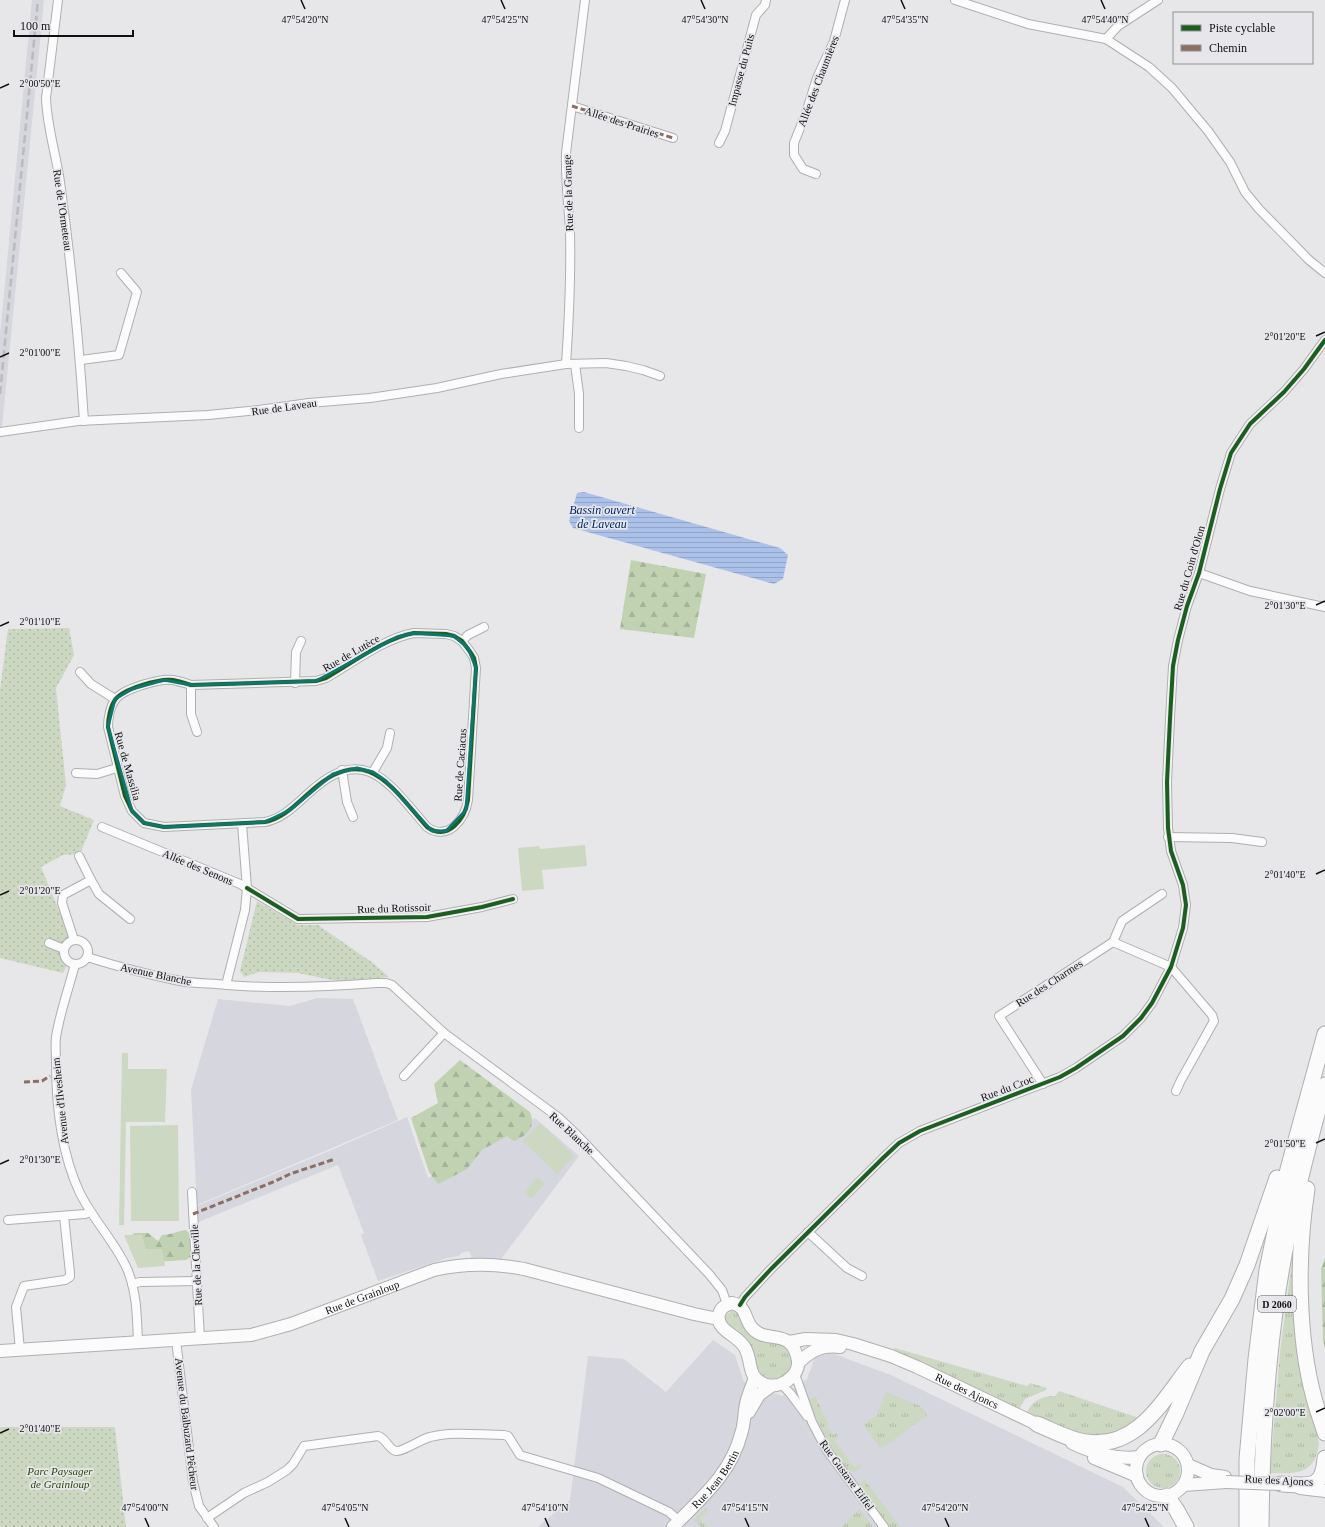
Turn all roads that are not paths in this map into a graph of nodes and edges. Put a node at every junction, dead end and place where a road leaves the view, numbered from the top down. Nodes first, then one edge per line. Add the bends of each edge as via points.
1 (58, 0) edge
2 (585, 0) edge
3 (766, 0) edge
4 (845, 0) edge
5 (955, 0) edge
6 (1158, 0) edge
7 (1106, 39) junction
8 (572, 106) junction
9 (673, 138) dead end
10 (719, 143) dead end
11 (816, 174) dead end
12 (120, 273) dead end
13 (1325, 273) edge
14 (1325, 340) edge
15 (81, 360) junction
16 (566, 364) junction
17 (575, 364) junction
18 (660, 376) dead end
19 (84, 421) junction
20 (579, 428) dead end
21 (0, 432) edge
22 (1199, 573) junction
23 (1325, 607) edge
24 (484, 627) dead end
25 (301, 641) dead end
26 (462, 641) junction
27 (80, 672) dead end
28 (295, 683) junction
29 (191, 685) junction
30 (115, 699) junction
31 (197, 732) dead end
32 (390, 733) dead end
33 (117, 768) junction
34 (342, 770) junction
35 (373, 772) junction
36 (76, 773) dead end
37 (353, 816) dead end
38 (242, 824) junction
39 (102, 827) dead end
40 (1168, 837) junction
41 (1262, 842) dead end
42 (79, 856) dead end
43 (91, 880) junction
44 (247, 888) junction
45 (1162, 894) dead end
46 (513, 899) dead end
47 (130, 920) dead end
48 (73, 936) junction
49 (1113, 942) junction
50 (49, 943) dead end
51 (64, 949) junction
52 (87, 957) junction
53 (75, 964) junction
54 (1171, 968) junction
55 (226, 985) junction
56 (392, 985) joint
57 (444, 1033) junction
58 (1325, 1034) edge
59 (404, 1076) dead end
60 (1043, 1084) junction
61 (1325, 1085) edge
62 (1176, 1091) dead end
63 (1305, 1103) junction
64 (1325, 1107) edge
65 (192, 1192) dead end
66 (90, 1212) junction
67 (64, 1216) junction
68 (8, 1220) dead end
69 (808, 1232) junction
70 (862, 1276) dead end
71 (197, 1281) junction
72 (132, 1284) junction
73 (727, 1304) junction
74 (740, 1305) junction
75 (718, 1319) junction
76 (200, 1339) junction
77 (176, 1340) junction
78 (789, 1342) junction
79 (138, 1343) junction
80 (20, 1350) junction
81 (0, 1351) edge
82 (1202, 1351) junction
83 (797, 1369) junction
84 (755, 1378) junction
85 (776, 1385) junction
86 (1314, 1399) junction
87 (744, 1422) junction
88 (812, 1422) junction
89 (1037, 1424) junction
90 (1325, 1433) edge
91 (1161, 1444) junction
92 (1325, 1453) edge
93 (1139, 1457) junction
94 (1325, 1458) edge
95 (1188, 1465) junction
96 (1137, 1476) junction
97 (1226, 1480) junction
98 (1281, 1482) joint
99 (1184, 1485) junction
100 (1323, 1485) edge
101 (1166, 1496) junction
102 (207, 1518) junction
103 (676, 1524) edge
104 (214, 1527) edge
105 (884, 1527) edge
106 (1186, 1527) edge
107 (1247, 1527) edge
108 (1261, 1527) edge

1 - 15 street, Rue de l'Ormeteau via 46,112 60,181
2 - 8 street, Rue de la Grange
3 - 10 street, Impasse du Puits via 756,15 725,131
4 - 11 street, Allée des Chaumières via 834,41 817,78 794,143 794,155 803,169
5 - 7 street via 1028,24
6 - 7 street via 1118,26
7 - 13 street via 1149,67 1187,104 1224,152 1245,192 1309,260
8 - 9 street, Allée des Prairies
8 - 16 street, Rue de la Grange via 566,168 571,284
12 - 15 street via 137,292 119,355
14 - 22 street, Rue du Coin d'Olon via 1284,392 1250,424 1231,453
15 - 19 street, Rue de l'Ormeteau
16 - 17 street, Rue de Laveau
16 - 19 street, Rue de Laveau via 370,398 309,402 208,415
17 - 18 street, Rue de Laveau via 606,363
17 - 20 street via 579,394
19 - 21 street, Rue de Laveau
22 - 23 street via 1250,591
22 - 40 street, Rue du Coin d'Olon via 1187,606 1173,666 1167,782
24 - 26 street
25 - 28 street via 296,652
26 - 28 street, Rue de Lutèce via 446,634 404,635 390,640 326,678
26 - 35 street, Rue de Caciacus via 471,653 476,668 468,800 462,817 446,831 432,831 396,791
27 - 30 street via 91,684
28 - 29 street, Rue de Lutèce
29 - 30 street via 172,680 154,681
29 - 31 street via 191,714
30 - 33 street, Rue de Massilia via 108,727
32 - 35 street via 387,748
33 - 36 street via 97,774
33 - 38 street, Rue de Massilia via 132,811 144,823 164,827
34 - 35 street, Rue de Caciacus via 357,768
34 - 37 street via 346,802
34 - 38 street, Rue de Caciacus via 321,782 290,810 274,820
38 - 44 street
39 - 44 street, Allée des Senons
40 - 41 street via 1232,838
40 - 54 street, Rue du Croc via 1183,885 1186,905 1183,928
42 - 43 street
43 - 47 street via 102,898
43 - 48 street via 63,895 62,903
44 - 46 street, Rue du Rotissoir via 298,919 427,917
44 - 55 street, Allée des Senons via 245,910
45 - 49 street via 1122,921
48 - 51 street
48 - 52 street via 87,946
49 - 54 street
49 - 60 street, Rue des Charmes via 999,1016
50 - 51 street
51 - 53 street via 65,958
52 - 53 street via 82,963
52 - 55 street, Avenue Blanche via 176,980
53 - 66 street, Avenue d'Ilvesheim via 55,1039 56,1076 66,1152 79,1191
54 - 60 street, Rue du Croc via 1152,1003 1123,1036 1076,1068
54 - 62 street via 1212,1015 1214,1021
55 - 56 street, Avenue Blanche
56 - 57 street, Rue Blanche
57 - 59 street
57 - 73 street, Rue Blanche via 558,1117 576,1134 709,1274 722,1290
58 - 63 highway, D 2060
60 - 69 street, Rue du Croc via 920,1131 899,1143
61 - 108 highway, D 2060 via 1292,1214 1279,1288 1270,1357 1262,1458
63 - 82 highway via 1289,1137 1248,1265
63 - 107 highway, D 2060 via 1267,1270 1247,1459
64 - 86 highway via 1306,1195 1300,1265 1302,1317
65 - 71 street, Rue de la Cheville
66 - 67 street
66 - 72 street, Avenue d'Ilvesheim via 121,1258
67 - 68 street
67 - 80 street via 70,1277 24,1286 16,1307
69 - 70 street via 846,1268
69 - 74 street, Rue du Croc
71 - 72 street
71 - 76 street, Rue de la Cheville
72 - 79 street, Avenue d'Ilvesheim
73 - 74 street
73 - 75 street via 720,1310
74 - 78 street via 752,1328 761,1334 783,1338
75 - 76 street, Rue de Grainloup via 524,1269 476,1264 451,1266 418,1275 278,1329 251,1335
75 - 84 street via 722,1328 735,1336 745,1348 750,1370
76 - 77 street, Rue de Grainloup
77 - 79 street, Rue de Grainloup
77 - 102 street, Avenue du Balbuzard Pêcheur via 193,1482 199,1506
78 - 83 street via 796,1353
78 - 89 street, Rue des Ajoncs via 825,1339 853,1344 917,1367
79 - 80 street, Rue de Grainloup
80 - 81 street, Rue de Grainloup
82 - 89 highway via 1144,1423 1124,1437 1103,1443 1086,1442
82 - 91 highway
83 - 85 street, Rue des Ajoncs
83 - 88 street, Rue Gustave Eiffel
83 - 96 street, Rue des Ajoncs via 809,1352 830,1346 871,1354
84 - 85 street via 764,1384
84 - 87 street, Rue Jean Bertin via 745,1409
85 - 87 street, Rue Jean Bertin via 759,1395
85 - 88 street, Rue Gustave Eiffel via 790,1393
86 - 90 highway
86 - 92 highway
87 - 103 street, Rue Jean Bertin via 741,1436 725,1472
88 - 105 street, Rue Gustave Eiffel via 826,1449
89 - 93 street, Rue des Ajoncs via 1094,1453 1124,1459
91 - 93 street via 1145,1450
91 - 95 street via 1170,1445 1178,1450
93 - 96 street
94 - 100 highway
95 - 97 street, Rue des Ajoncs
95 - 99 street
96 - 101 street via 1151,1494
97 - 98 street, Rue des Ajoncs, bridge
97 - 99 street, Rue des Ajoncs
98 - 100 highway
99 - 101 street
101 - 106 highway
102 - 103 street via 244,1493 287,1470 304,1446 378,1436 389,1447 400,1451 420,1440 448,1434 508,1436 520,1455 598,1478 669,1512
102 - 104 street, Avenue du Balbuzard Pêcheur

